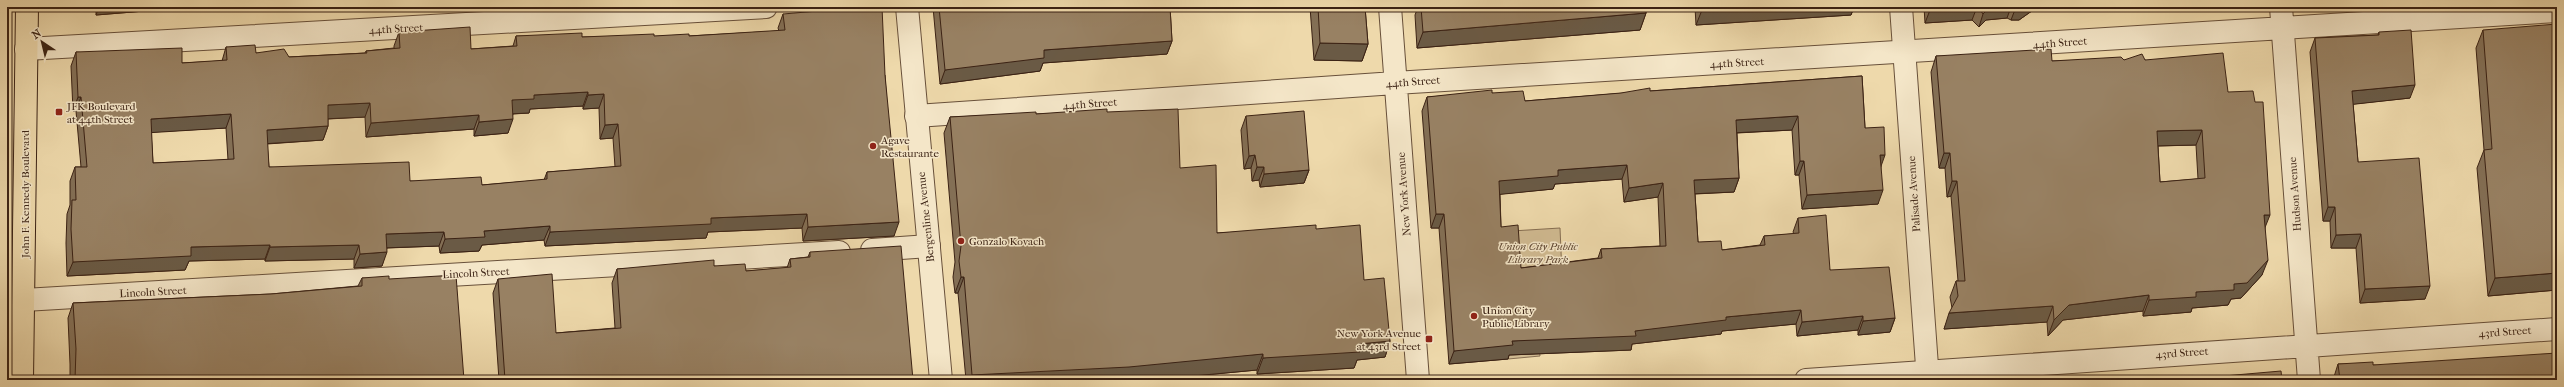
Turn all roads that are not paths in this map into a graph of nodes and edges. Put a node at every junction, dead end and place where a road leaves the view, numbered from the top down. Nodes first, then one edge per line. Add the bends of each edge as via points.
1 (27, 7) edge
2 (766, 7) edge
3 (907, 7) edge
4 (1390, 7) edge
5 (1901, 7) edge
6 (2281, 7) edge
7 (2557, 11) edge
8 (2283, 28) junction
9 (26, 49) junction
10 (1904, 53) junction
11 (1395, 83) junction
12 (916, 116) junction
13 (929, 246) junction
14 (24, 300) junction
15 (2557, 329) edge
16 (2306, 345) junction
17 (17, 375) edge
18 (1927, 376) edge
19 (941, 380) edge
20 (1418, 380) edge
21 (1806, 380) edge
22 (2309, 380) edge

1 - 9 main road, John F. Kennedy Boulevard
2 - 9 street, 44th Street
3 - 12 street, Bergenline Avenue
4 - 11 street, New York Avenue
5 - 10 street, Palisade Avenue
6 - 8 street, Hudson Avenue
7 - 8 street, 44th Street
8 - 10 street, 44th Street
8 - 16 street, Hudson Avenue
9 - 14 main road, John F. Kennedy Boulevard
10 - 11 street, 44th Street
10 - 18 street, Palisade Avenue
11 - 12 street, 44th Street
11 - 20 street, New York Avenue
12 - 13 street, Bergenline Avenue
13 - 14 street, Lincoln Street
13 - 19 street, Bergenline Avenue
14 - 17 main road, John F. Kennedy Boulevard
15 - 16 street, 43rd Street
16 - 18 street, 43rd Street
16 - 22 street, Hudson Avenue
18 - 21 street, 43rd Street

